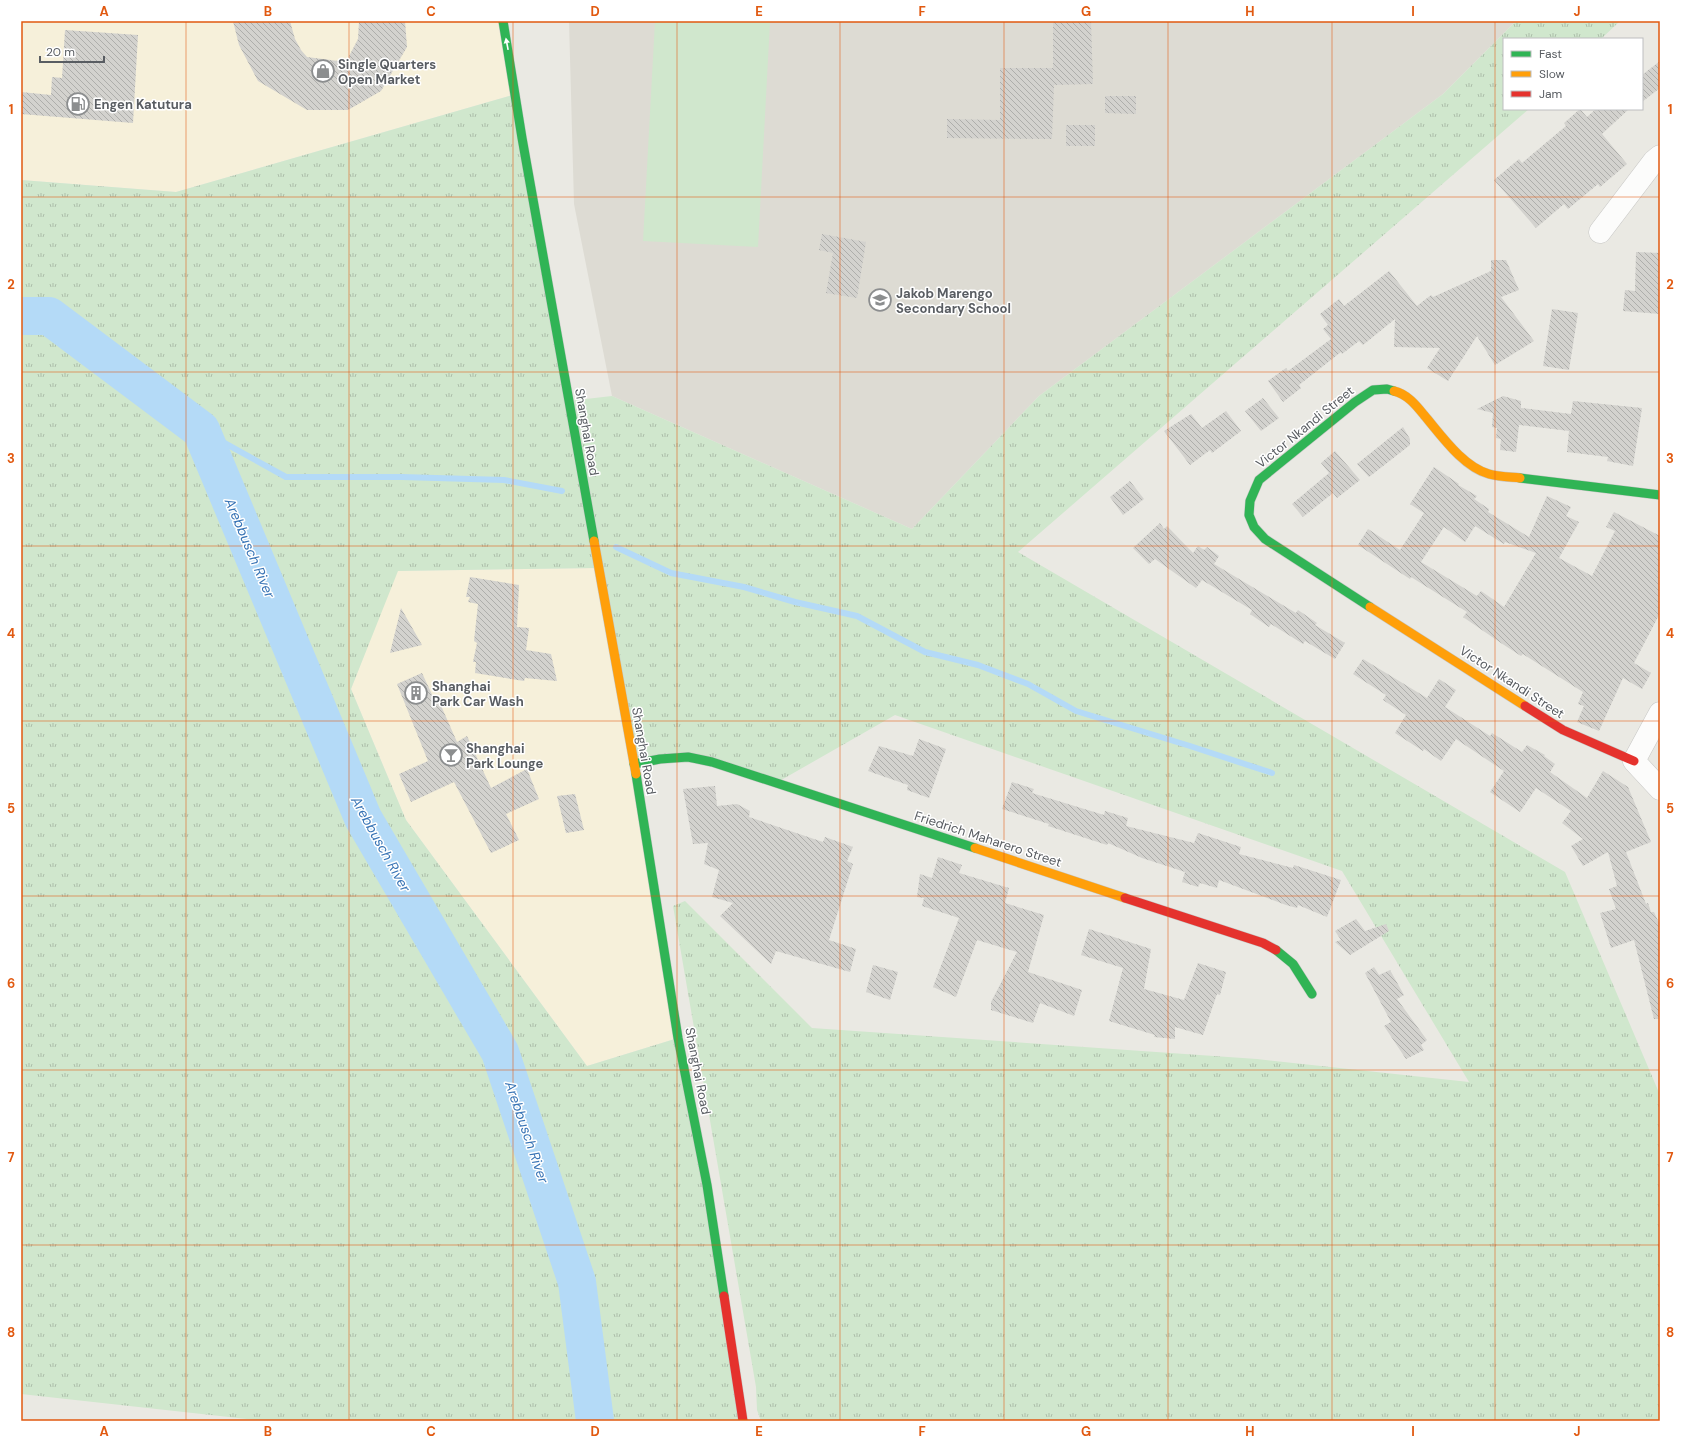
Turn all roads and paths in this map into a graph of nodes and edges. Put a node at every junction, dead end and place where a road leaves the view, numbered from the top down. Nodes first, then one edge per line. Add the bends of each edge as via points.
1 (503, 21) edge
2 (517, 46) dead end
3 (516, 94) junction
4 (1660, 156) edge
5 (1600, 232) dead end
6 (1660, 495) edge
7 (1660, 713) edge
8 (1634, 761) junction
9 (634, 764) junction
10 (1660, 789) edge
11 (1312, 994) dead end
12 (744, 1419) edge

3 -> 1 street, Shanghai Road
2 - 3 street, Shanghai Road
3 - 9 street, Shanghai Road via 539,239
4 - 5 street
6 - 8 street, Victor Nkandi Street via 1489,474 1473,466 1452,448 1413,402 1399,392 1387,389 1373,390 1355,402 1259,480 1250,501 1249,515 1254,527 1265,538 1563,730
7 - 8 street
8 - 10 street
9 - 11 street, Friedrich Maharero Street via 688,757 712,762 1263,944 1279,951 1294,963
9 - 12 street, Shanghai Road

